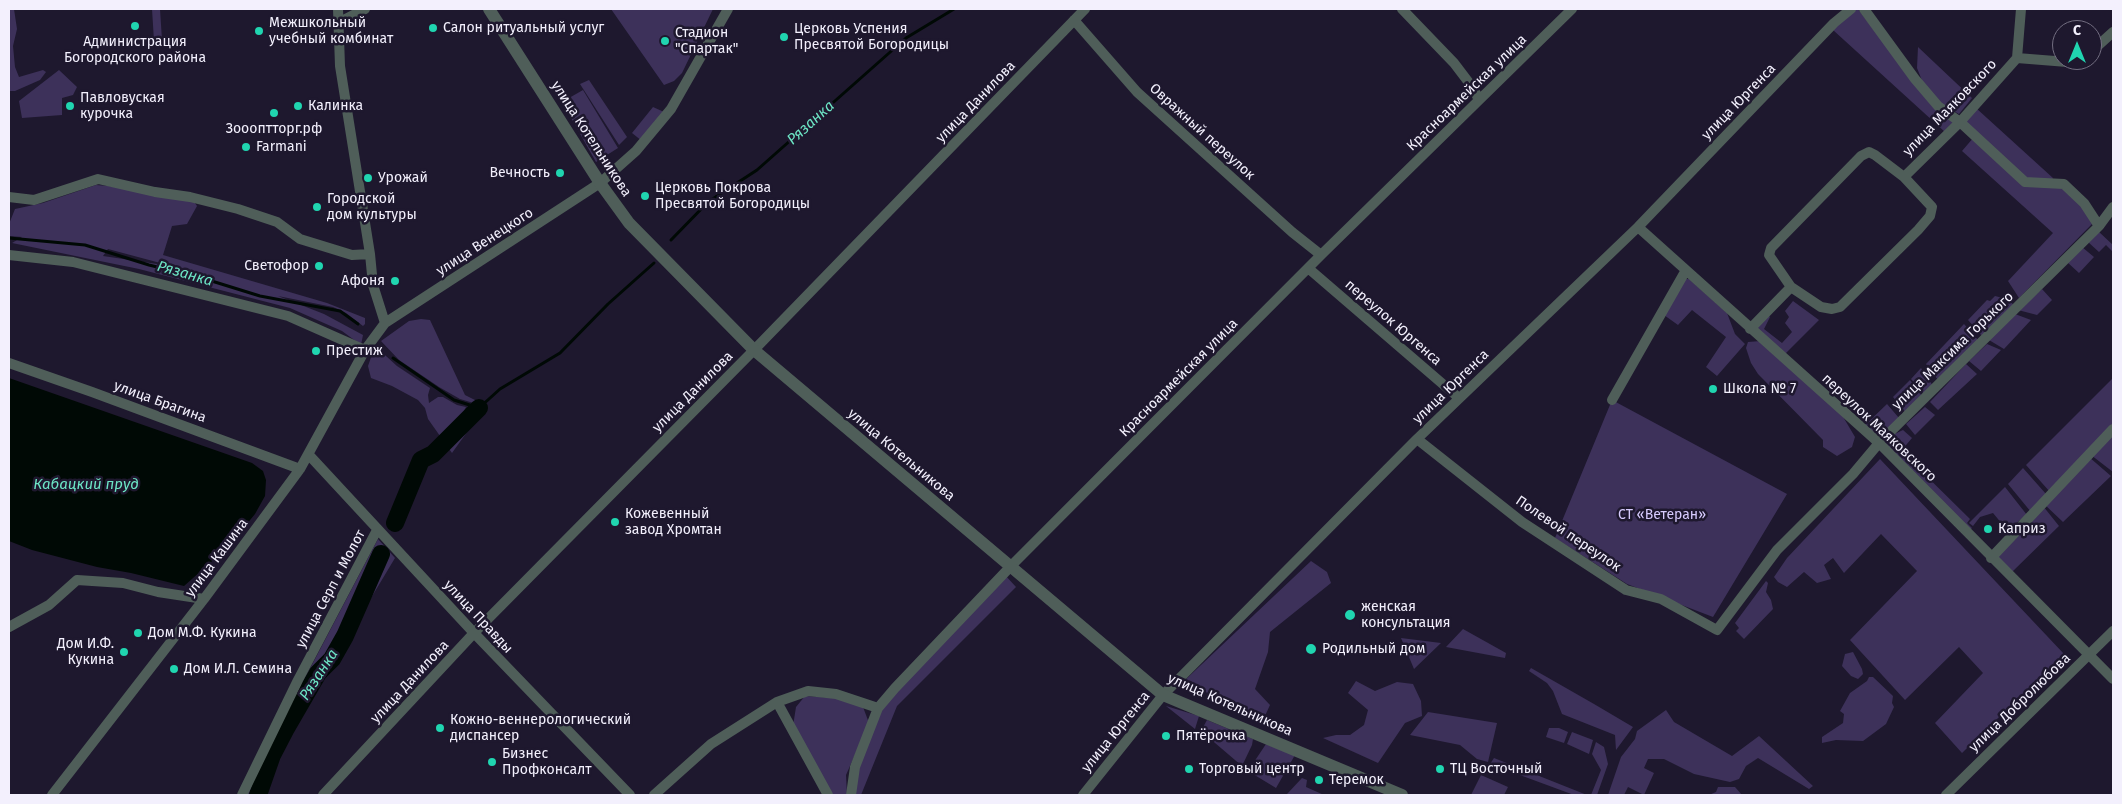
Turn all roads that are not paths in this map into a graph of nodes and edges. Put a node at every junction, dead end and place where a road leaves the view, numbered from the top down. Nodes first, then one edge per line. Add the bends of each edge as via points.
1 (338, 9) edge
2 (364, 9) edge
3 (490, 9) edge
4 (728, 9) edge
5 (1085, 9) edge
6 (1402, 9) edge
7 (1572, 9) edge
8 (1850, 9) edge
9 (1864, 9) edge
10 (2021, 9) edge
11 (1074, 20) junction
12 (338, 24) junction
13 (2113, 32) edge
14 (2102, 42) edge
15 (2016, 58) junction
16 (2052, 61) edge
17 (1479, 100) junction
18 (1960, 122) junction
19 (1904, 177) junction
20 (600, 183) junction
21 (9, 197) edge
22 (2113, 207) edge
23 (2099, 226) junction
24 (1638, 227) junction
25 (370, 254) junction
26 (9, 255) edge
27 (1321, 255) junction
28 (1308, 268) junction
29 (1686, 270) junction
30 (1791, 287) junction
31 (385, 323) junction
32 (1750, 329) junction
33 (365, 350) junction
34 (754, 350) junction
35 (9, 363) edge
36 (1459, 398) junction
37 (1612, 400) dead end
38 (2113, 428) edge
39 (1417, 439) junction
40 (1879, 442) junction
41 (309, 455) junction
42 (300, 470) junction
43 (378, 530) junction
44 (1991, 558) junction
45 (1011, 566) junction
46 (204, 599) junction
47 (9, 627) edge
48 (1717, 630) joint
49 (2113, 631) edge
50 (474, 634) junction
51 (2089, 655) junction
52 (2113, 679) edge
53 (1163, 695) junction
54 (777, 702) junction
55 (878, 708) junction
56 (52, 795) edge
57 (242, 795) edge
58 (323, 795) edge
59 (630, 795) edge
60 (654, 795) edge
61 (828, 795) edge
62 (851, 795) edge
63 (1083, 795) edge
64 (1402, 795) edge
65 (1946, 795) edge

1 - 12 street
2 - 12 street
3 - 20 street, улица Котельникова
4 - 20 street, улица Венецкого via 671,109 636,151
5 - 11 street, улица Данилова
6 - 17 street via 1454,63
7 - 17 street, Красноармейская улица
8 - 24 street, улица Юргенса
9 - 18 street via 1930,97
10 - 15 street, улица Маяковского
11 - 27 street, Овражный переулок via 1137,92
11 - 34 street, улица Данилова
12 - 25 street via 340,66
13 - 14 street
15 - 16 street, улица Маяковского
15 - 18 street, улица Маяковского
17 - 27 street, Красноармейская улица
18 - 19 street, улица Маяковского
18 - 23 street via 2025,182 2064,184 2084,203
19 - 30 street, улица Маяковского via 1869,152 1861,156 1771,248 1769,255
19 - 30 street, улица Маяковского via 1932,207 1930,216 1840,307 1821,307
20 - 31 street, улица Венецкого
20 - 34 street, улица Котельникова via 629,223
21 - 25 street via 34,200 98,179 238,209 277,222 300,239 352,256
22 - 23 street, улица Максима Горького
23 - 40 street, улица Максима Горького
24 - 29 street, переулок Маяковского
24 - 36 street, улица Юргенса
25 - 31 street via 373,285
26 - 33 street via 72,262 288,316
27 - 28 street, Красноармейская улица
28 - 36 street, переулок Юргенса
28 - 45 street, Красноармейская улица
29 - 32 street, переулок Маяковского
29 - 37 street
30 - 32 street
31 - 33 street, улица Кашина
32 - 40 street, переулок Маяковского
33 - 41 street, улица Кашина
34 - 45 street, улица Котельникова
34 - 50 street, улица Данилова
35 - 42 street, улица Брагина
36 - 39 street, улица Юргенса
38 - 44 street
39 - 48 street, Полевой переулок via 1522,522 1626,590 1661,599
39 - 53 street, улица Юргенса
40 - 44 street, переулок Маяковского
40 - 48 street, улица Максима Горького via 1853,474 1777,550
41 - 42 street, улица Кашина
41 - 43 street, улица Правды
42 - 46 street, улица Кашина
43 - 50 street, улица Правды
43 - 57 street, улица Серп и Молот via 298,680
44 - 51 street, переулок Маяковского
45 - 53 street, улица Котельникова
45 - 55 street, Красноармейская улица
46 - 47 street via 123,583 77,580 49,606
46 - 56 street, улица Кашина
49 - 51 street, улица Добролюбова
50 - 58 street, улица Данилова
50 - 59 street, улица Правды
51 - 52 street, переулок Маяковского
51 - 65 street, улица Добролюбова
53 - 63 street, улица Юргенса
53 - 64 street, улица Котельникова
54 - 55 street via 808,691 836,694
54 - 60 street via 711,744
54 - 61 street
55 - 62 street, Красноармейская улица via 855,767

